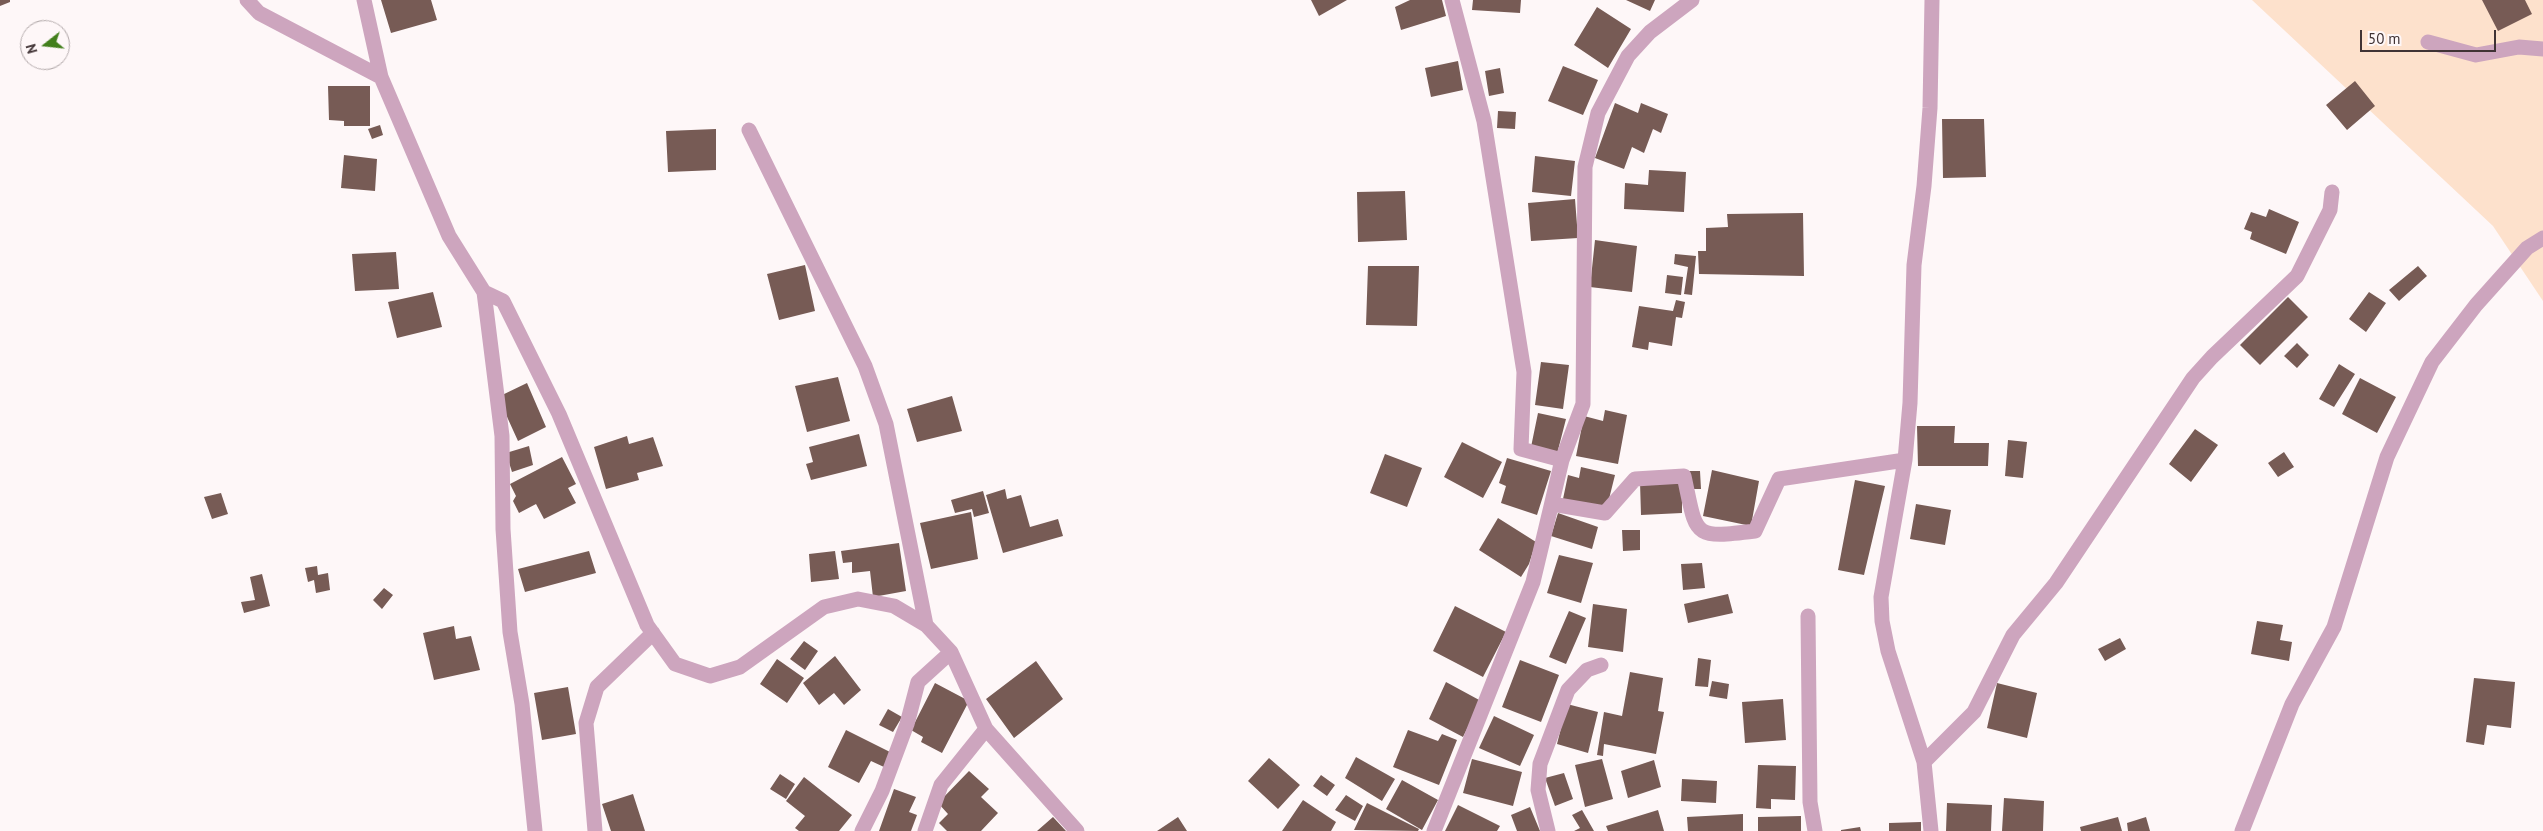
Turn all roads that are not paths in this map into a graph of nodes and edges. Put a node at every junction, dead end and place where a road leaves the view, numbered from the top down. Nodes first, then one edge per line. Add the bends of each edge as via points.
1 (246, 0) edge
2 (364, 0) edge
3 (1452, 0) edge
4 (1692, 0) edge
5 (1932, 0) edge
6 (2428, 42) dead end
7 (2543, 49) edge
8 (381, 77) junction
9 (750, 130) dead end
10 (2332, 192) dead end
11 (2543, 238) edge
12 (484, 292) junction
13 (1562, 460) junction
14 (1904, 460) junction
15 (1552, 504) junction
16 (1808, 616) dead end
17 (926, 625) junction
18 (653, 633) junction
19 (951, 652) junction
20 (1602, 665) dead end
21 (986, 729) junction
22 (1924, 762) junction
23 (535, 831) edge
24 (595, 831) edge
25 (862, 831) edge
26 (925, 831) edge
27 (1077, 831) edge
28 (1434, 831) edge
29 (1548, 831) edge
30 (1815, 831) edge
31 (1931, 831) edge
32 (2242, 831) edge

1 - 8 street via 259,13
2 - 8 street
3 - 13 street via 1484,121 1524,372 1521,449
4 - 13 street via 1650,32 1628,56 1598,112 1585,167 1583,404
5 - 14 street via 1930,108 1914,265 1910,403
6 - 7 street via 2476,55 2519,47
8 - 12 street via 449,236
9 - 17 street via 861,358 886,424
10 - 22 street via 2330,210 2297,276 2193,378 2056,583 2013,636 1974,712
11 - 32 street via 2527,248 2476,305 2432,362 2387,457 2334,627 2292,704
12 - 18 street via 503,301 559,414
12 - 23 street via 502,436 510,632 522,704
13 - 15 street
14 - 15 street via 1778,479 1755,531 1715,536 1702,532 1693,520 1684,476 1635,479 1605,513
14 - 22 street via 1881,597 1882,621 1888,651
15 - 28 street via 1533,582
16 - 30 street via 1810,802
17 - 18 street via 894,606 858,599 824,607 740,666 710,676 675,664
17 - 19 street
18 - 24 street via 597,687 586,723
19 - 21 street
19 - 25 street via 918,682 892,766
20 - 29 street via 1586,670 1568,690 1540,764 1538,790
21 - 26 street via 942,785
21 - 27 street
22 - 31 street

